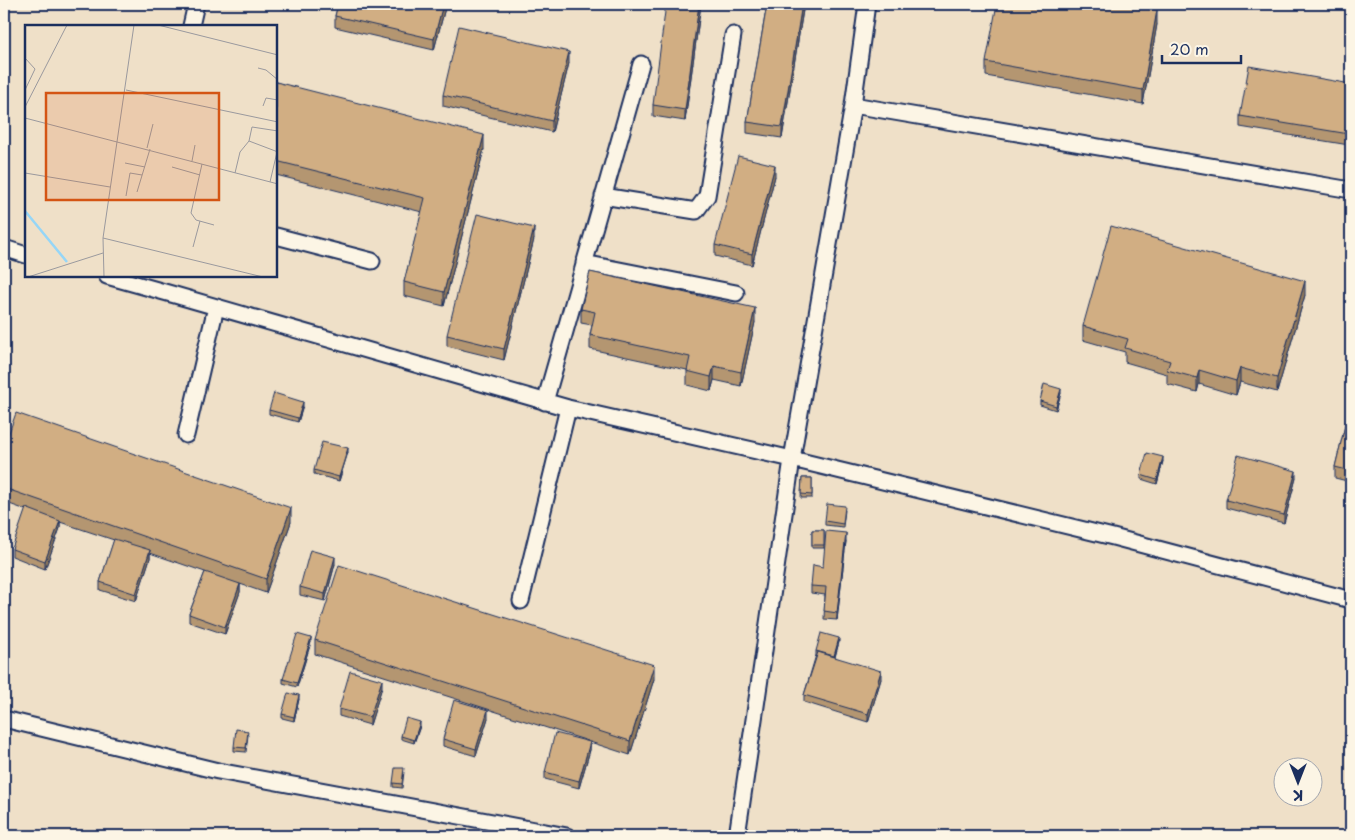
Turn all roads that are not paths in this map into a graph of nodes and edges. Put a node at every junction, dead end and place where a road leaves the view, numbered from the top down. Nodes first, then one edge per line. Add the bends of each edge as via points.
1 (196, 4) edge
2 (867, 4) edge
3 (191, 25) edge
4 (733, 35) dead end
5 (641, 64) dead end
6 (853, 105) junction
7 (1351, 190) edge
8 (603, 196) junction
9 (278, 237) edge
10 (4, 248) edge
11 (25, 254) edge
12 (372, 262) dead end
13 (584, 263) junction
14 (122, 278) edge
15 (137, 280) edge
16 (736, 293) dead end
17 (216, 307) junction
18 (545, 402) junction
19 (568, 408) junction
20 (186, 435) dead end
21 (792, 459) junction
22 (1351, 600) edge
23 (521, 601) dead end
24 (4, 719) edge
25 (566, 836) edge
26 (737, 836) edge

1 - 3 lane
2 - 6 lane
4 - 8 lane via 707,196 696,212
5 - 8 lane
6 - 7 lane
6 - 21 lane
8 - 13 lane
9 - 12 lane
10 - 11 lane
13 - 16 lane
13 - 18 lane
14 - 15 lane
15 - 17 lane
17 - 18 lane
17 - 20 lane
18 - 19 lane
19 - 21 lane
19 - 23 lane
21 - 22 lane via 1112,537
21 - 26 lane
24 - 25 lane via 218,770

